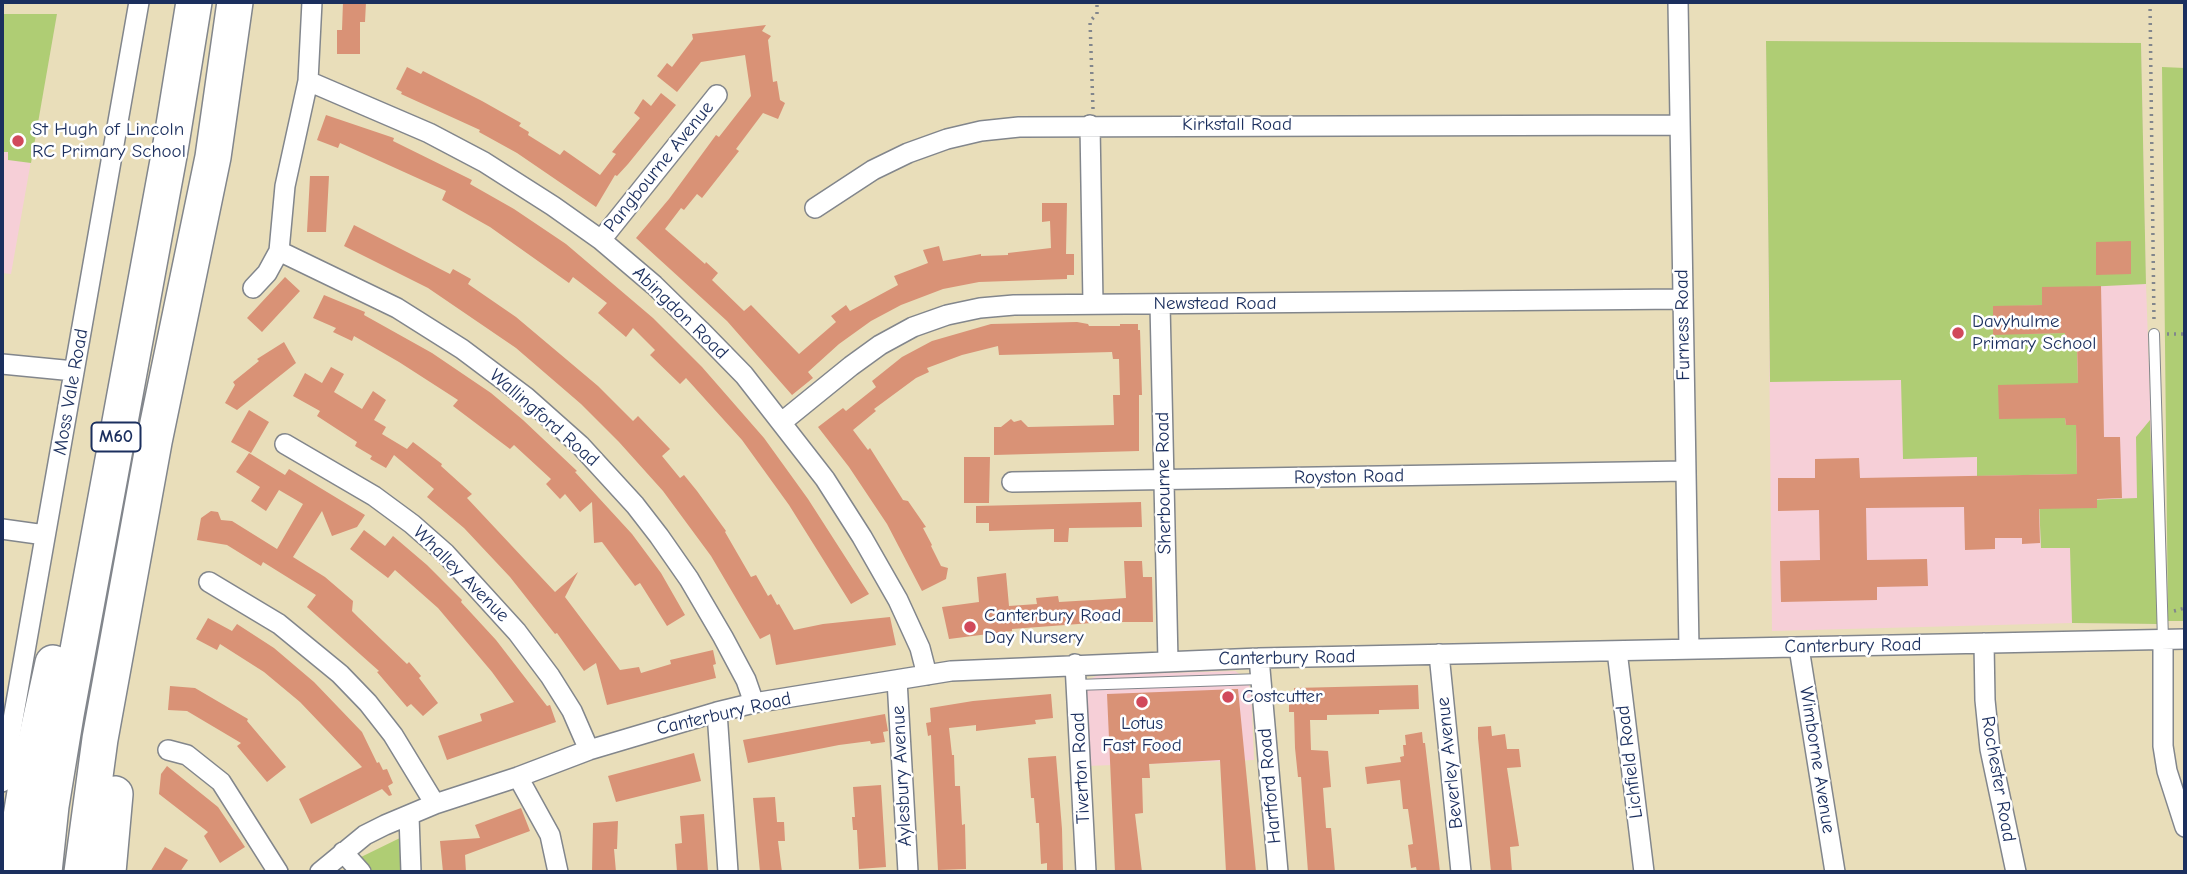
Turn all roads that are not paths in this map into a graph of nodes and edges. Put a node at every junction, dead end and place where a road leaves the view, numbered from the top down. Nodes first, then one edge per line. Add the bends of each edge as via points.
1 (139, 2) edge
2 (194, 2) edge
3 (312, 2) edge
4 (1678, 2) edge
5 (235, 3) edge
6 (308, 81) junction
7 (717, 95) dead end
8 (1090, 125) junction
9 (1679, 125) junction
10 (815, 208) dead end
11 (601, 240) junction
12 (279, 251) junction
13 (253, 288) dead end
14 (1683, 299) junction
15 (1093, 304) junction
16 (1160, 304) junction
17 (135, 330) junction
18 (2154, 334) road end
19 (2, 364) edge
20 (74, 372) junction
21 (782, 422) junction
22 (154, 442) junction
23 (285, 444) dead end
24 (1686, 471) junction
25 (1163, 480) junction
26 (1012, 482) dead end
27 (2, 529) edge
28 (45, 535) junction
29 (209, 582) dead end
30 (2185, 639) edge
31 (2163, 640) junction
32 (1984, 643) junction
33 (1799, 648) junction
34 (1689, 649) junction
35 (1617, 651) junction
36 (1439, 654) junction
37 (1259, 658) junction
38 (1168, 661) junction
39 (1075, 664) junction
40 (927, 675) junction
41 (1261, 679) junction
42 (897, 680) junction
43 (1076, 685) junction
44 (754, 703) junction
45 (717, 712) junction
46 (168, 750) dead end
47 (589, 750) junction
48 (518, 777) junction
49 (2, 782) edge
50 (435, 804) junction
51 (409, 816) junction
52 (2185, 827) edge
53 (343, 852) junction
54 (12, 872) edge
55 (44, 872) edge
56 (82, 872) edge
57 (108, 872) edge
58 (278, 872) edge
59 (320, 872) edge
60 (361, 872) edge
61 (411, 872) edge
62 (558, 872) edge
63 (728, 872) edge
64 (908, 872) edge
65 (1086, 872) edge
66 (1278, 872) edge
67 (1461, 872) edge
68 (1644, 872) edge
69 (1835, 872) edge
70 (2016, 872) edge

1 - 20 street, Moss Vale Road
2 - 17 highway, M60
3 - 6 street
4 - 9 street, Furness Road
5 - 22 highway, M60 via 213,157
6 - 11 street, Abingdon Road via 473,156
6 - 12 street via 285,186
7 - 11 street, Pangbourne Avenue
8 - 9 street, Kirkstall Road
8 - 10 street, Kirkstall Road via 1019,127 947,139 873,170
8 - 15 street
9 - 14 street, Furness Road
11 - 21 street, Abingdon Road via 700,330
12 - 13 street
12 - 44 street, Wallingford Road via 397,308 462,349 580,445 635,505 681,568 723,637
14 - 16 street, Newstead Road
14 - 24 street, Furness Road
15 - 16 street, Newstead Road
15 - 21 street, Newstead Road via 980,308 913,327 851,366
16 - 25 street, Sherbourne Road
17 - 54 highway, M60 via 45,692
17 - 55 highway, M60 via 66,715
18 - 31 lane
19 - 20 street
20 - 28 street, Moss Vale Road
21 - 40 street, Abingdon Road via 868,547 898,600
22 - 56 highway, M60 via 100,739
22 - 57 highway, M60
23 - 47 street, Whalley Avenue via 374,496 445,553 542,665 572,711
24 - 25 street, Royston Road
24 - 34 street, Furness Road
25 - 26 street, Royston Road
25 - 38 street, Sherbourne Road
27 - 28 street
28 - 49 street, Moss Vale Road
29 - 50 street via 279,624 340,674 393,735
30 - 31 street, Canterbury Road
31 - 32 street, Canterbury Road
31 - 52 street via 2163,746
32 - 33 street, Canterbury Road
32 - 70 street, Rochester Road via 1990,749
33 - 34 street, Canterbury Road
33 - 69 street, Wimborne Avenue
34 - 35 street, Canterbury Road
35 - 36 street, Canterbury Road
35 - 68 street, Lichfield Road
36 - 37 street, Canterbury Road
36 - 67 street, Beverley Avenue
37 - 38 street, Canterbury Road
37 - 41 street, Hartford Road
38 - 39 street, Canterbury Road
39 - 40 street, Canterbury Road
39 - 43 street, Tiverton Road
40 - 42 street, Canterbury Road
41 - 43 lane
41 - 66 street, Hartford Road
42 - 44 street, Canterbury Road
42 - 64 street, Aylesbury Avenue
43 - 65 street, Tiverton Road
44 - 45 street, Canterbury Road
45 - 47 street, Canterbury Road
45 - 63 street
46 - 58 street via 187,755 220,782
47 - 48 street, Canterbury Road
48 - 50 street, Canterbury Road
48 - 62 street via 550,835
50 - 51 street, Canterbury Road
51 - 53 street, Canterbury Road via 365,835
51 - 61 street
53 - 59 street, Canterbury Road
53 - 60 street

